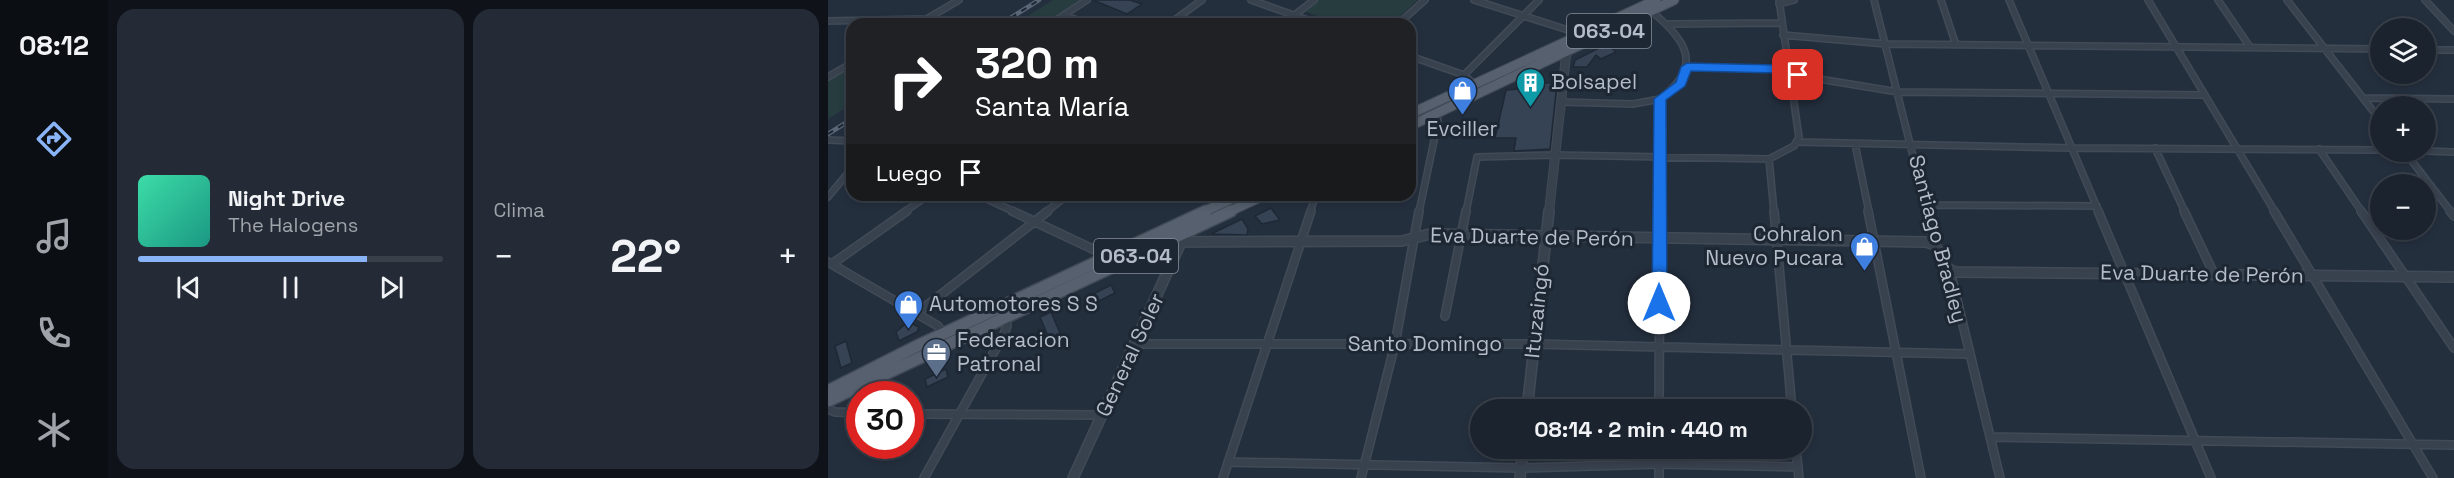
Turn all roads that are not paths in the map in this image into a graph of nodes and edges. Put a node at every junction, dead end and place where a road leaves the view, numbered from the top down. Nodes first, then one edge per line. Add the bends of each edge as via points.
1 (959, 0) edge
2 (1087, 0) edge
3 (1202, 0) edge
4 (1251, 0) edge
5 (1314, 0) edge
6 (1425, 0) edge
7 (1474, 0) edge
8 (1539, 0) edge
9 (1656, 0) edge
10 (1674, 0) edge
11 (1794, 0) edge
12 (1874, 0) edge
13 (1941, 0) edge
14 (2009, 0) edge
15 (2148, 0) edge
16 (2218, 0) edge
17 (2288, 0) edge
18 (2425, 0) edge
19 (1779, 2) edge
20 (1650, 11) junction
21 (1064, 15) junction
22 (1295, 15) junction
23 (1524, 15) junction
24 (928, 18) edge
25 (1059, 18) edge
26 (1072, 18) edge
27 (1176, 18) edge
28 (1291, 18) edge
29 (1303, 18) edge
30 (1405, 18) edge
31 (828, 21) edge
32 (846, 21) edge
33 (1781, 23) junction
34 (1669, 24) junction
35 (2454, 32) edge
36 (1783, 36) junction
37 (1577, 38) junction
38 (1588, 41) junction
39 (1886, 44) junction
40 (1956, 45) junction
41 (2028, 45) junction
42 (2176, 47) junction
43 (2250, 47) junction
44 (2324, 48) junction
45 (2370, 49) edge
46 (2436, 50) edge
47 (2454, 50) edge
48 (1567, 51) junction
49 (1416, 58) edge
50 (846, 66) edge
51 (1687, 67) junction
52 (1788, 71) junction
53 (1464, 75) junction
54 (828, 77) edge
55 (1474, 84) junction
56 (1898, 92) junction
57 (2049, 94) junction
58 (2204, 94) junction
59 (2363, 98) junction
60 (1660, 99) junction
61 (2454, 99) edge
62 (1561, 102) junction
63 (2370, 107) edge
64 (1416, 111) edge
65 (1437, 113) junction
66 (1416, 123) edge
67 (828, 140) edge
68 (846, 141) edge
69 (1798, 142) junction
70 (1855, 144) junction
71 (1912, 145) junction
72 (2072, 148) junction
73 (2155, 148) junction
74 (2237, 148) junction
75 (2319, 149) junction
76 (2370, 150) edge
77 (2436, 151) edge
78 (2454, 152) edge
79 (1555, 155) junction
80 (1659, 158) junction
81 (1768, 159) junction
82 (2413, 162) edge
83 (846, 175) edge
84 (828, 197) edge
85 (920, 201) edge
86 (990, 201) edge
87 (1060, 201) edge
88 (1227, 201) edge
89 (1253, 201) edge
90 (1314, 201) edge
91 (1927, 205) junction
92 (2097, 206) junction
93 (2454, 216) edge
94 (1034, 222) junction
95 (1460, 234) junction
96 (1184, 237) junction
97 (1545, 237) junction
98 (1413, 239) junction
99 (1659, 239) junction
100 (1301, 240) junction
101 (1777, 241) junction
102 (1874, 242) junction
103 (1935, 245) junction
104 (1104, 258) junction
105 (830, 263) edge
106 (1950, 271) junction
107 (2126, 273) junction
108 (2214, 274) junction
109 (2313, 276) junction
110 (2404, 277) junction
111 (2454, 278) edge
112 (1005, 311) junction
113 (916, 314) junction
114 (1445, 316) dead end
115 (946, 339) junction
116 (1134, 344) junction
117 (1267, 344) junction
118 (1395, 344) junction
119 (1533, 344) junction
120 (1660, 346) junction
121 (2454, 348) edge
122 (1786, 349) junction
123 (1898, 352) junction
124 (1968, 354) junction
125 (828, 390) edge
126 (1528, 399) edge
127 (1659, 399) edge
128 (1791, 399) edge
129 (828, 401) edge
130 (830, 412) edge
131 (846, 413) edge
132 (924, 414) edge
133 (961, 414) junction
134 (1102, 415) junction
135 (1991, 437) junction
136 (2196, 442) junction
137 (2414, 445) junction
138 (2454, 445) edge
139 (1659, 459) edge
140 (1797, 459) edge
141 (1228, 462) junction
142 (1364, 464) junction
143 (1659, 464) junction
144 (1798, 468) junction
145 (1521, 473) edge
146 (924, 478) edge
147 (1073, 478) edge
148 (1222, 478) edge
149 (1361, 478) edge
150 (1659, 478) edge
151 (1799, 478) edge
152 (1922, 478) edge
153 (2000, 478) edge
154 (2211, 478) edge
155 (2433, 478) edge

1 - 24 street
2 - 21 street
3 - 27 street
4 - 22 street
5 - 22 street
6 - 30 street
7 - 23 street
8 - 23 street
9 - 37 main road, 063-04
10 - 20 main road, 063-04
11 - 19 street
12 - 39 street, Santiago Bradley
13 - 40 street
14 - 41 street
15 - 42 street
16 - 43 street
17 - 44 street
18 - 35 street
19 - 33 street
20 - 34 street
20 - 38 main road, 063-04
21 - 25 street
21 - 26 street
22 - 28 street
22 - 29 street
23 - 37 street via 1568,30
23 - 53 street
31 - 32 street
33 - 34 street
33 - 36 street
34 - 51 street via 1684,44
36 - 39 street
36 - 52 street
37 - 38 street
37 - 48 street
37 - 55 main road, 063-04
38 - 48 main road, 063-04
39 - 40 street
39 - 56 street, Santiago Bradley
40 - 41 street
41 - 42 street
41 - 57 street
42 - 43 street
42 - 58 street
43 - 44 street
44 - 45 street
44 - 59 street
46 - 47 street
48 - 62 street, Ituzaingó
48 - 65 main road, 063-04
49 - 53 street
50 - 54 street
51 - 52 street
51 - 60 street via 1681,84
52 - 56 street
52 - 69 street
53 - 55 street
55 - 64 main road, 063-04
56 - 57 street
56 - 71 street, Santiago Bradley
57 - 58 street
57 - 72 street
58 - 74 street
59 - 61 street
59 - 63 street
60 - 62 street via 1633,104
60 - 80 street
62 - 79 street, Ituzaingó
65 - 66 main road, 063-04
65 - 98 street
67 - 68 street
69 - 70 street
69 - 81 street
70 - 71 street
70 - 102 street
71 - 72 street
71 - 91 street, Santiago Bradley
72 - 73 street
72 - 92 street
73 - 74 street
73 - 108 street
74 - 75 street
74 - 109 street
75 - 76 street
75 - 110 street
77 - 78 street
79 - 80 street
79 - 95 street via 1485,155 1474,160
79 - 97 street, Ituzaingó
80 - 81 street
80 - 99 street
81 - 101 street
82 - 93 street
83 - 84 street
85 - 105 street
86 - 94 street
87 - 94 street
88 - 104 main road, 063-04
89 - 96 main road, 063-04
90 - 100 street
91 - 92 street
91 - 103 street, Santiago Bradley
92 - 107 street
94 - 104 street via 1099,252
94 - 113 street
95 - 97 street, Eva Duarte de Perón
95 - 98 street, Eva Duarte de Perón via 1425,234
95 - 114 street
96 - 100 street, Eva Duarte de Perón
96 - 112 main road, 063-04 via 1164,242
96 - 116 street, General Soler
97 - 99 street, Eva Duarte de Perón
97 - 119 street, Ituzaingó
98 - 100 street, Eva Duarte de Perón
98 - 118 street
99 - 101 street, Eva Duarte de Perón
99 - 120 street
100 - 117 street
101 - 102 street, Eva Duarte de Perón
101 - 122 street
102 - 103 street, Eva Duarte de Perón
102 - 123 street
103 - 106 street, Santiago Bradley
104 - 112 main road, 063-04
105 - 113 street
106 - 107 street, Eva Duarte de Perón
106 - 124 street, Santiago Bradley
107 - 108 street, Eva Duarte de Perón
107 - 136 street
108 - 109 street, Eva Duarte de Perón
109 - 110 street, Eva Duarte de Perón
109 - 137 street
110 - 111 street, Eva Duarte de Perón
110 - 121 street
112 - 115 main road, 063-04
112 - 133 street via 1004,334
113 - 115 street via 938,326
115 - 125 main road, 063-04
115 - 129 main road, 063-04
116 - 117 street, Santo Domingo
116 - 134 street, General Soler
117 - 118 street, Santo Domingo
117 - 141 street
118 - 119 street, Santo Domingo
118 - 142 street
119 - 120 street, Santo Domingo
119 - 126 street, Ituzaingó
120 - 122 street, Santo Domingo
120 - 127 street
122 - 123 street, Santo Domingo
122 - 128 street
123 - 124 street, Santo Domingo
123 - 152 street
124 - 135 street, Santiago Bradley
130 - 131 street
132 - 133 street
133 - 134 street
133 - 146 street
134 - 147 street, General Soler
135 - 136 street
135 - 153 street, Santiago Bradley
136 - 137 street
136 - 154 street
137 - 138 street
137 - 155 street
139 - 143 street
140 - 144 street
141 - 142 street
141 - 148 street
142 - 145 street
142 - 149 street
143 - 144 street
143 - 145 street
143 - 150 street
144 - 151 street

